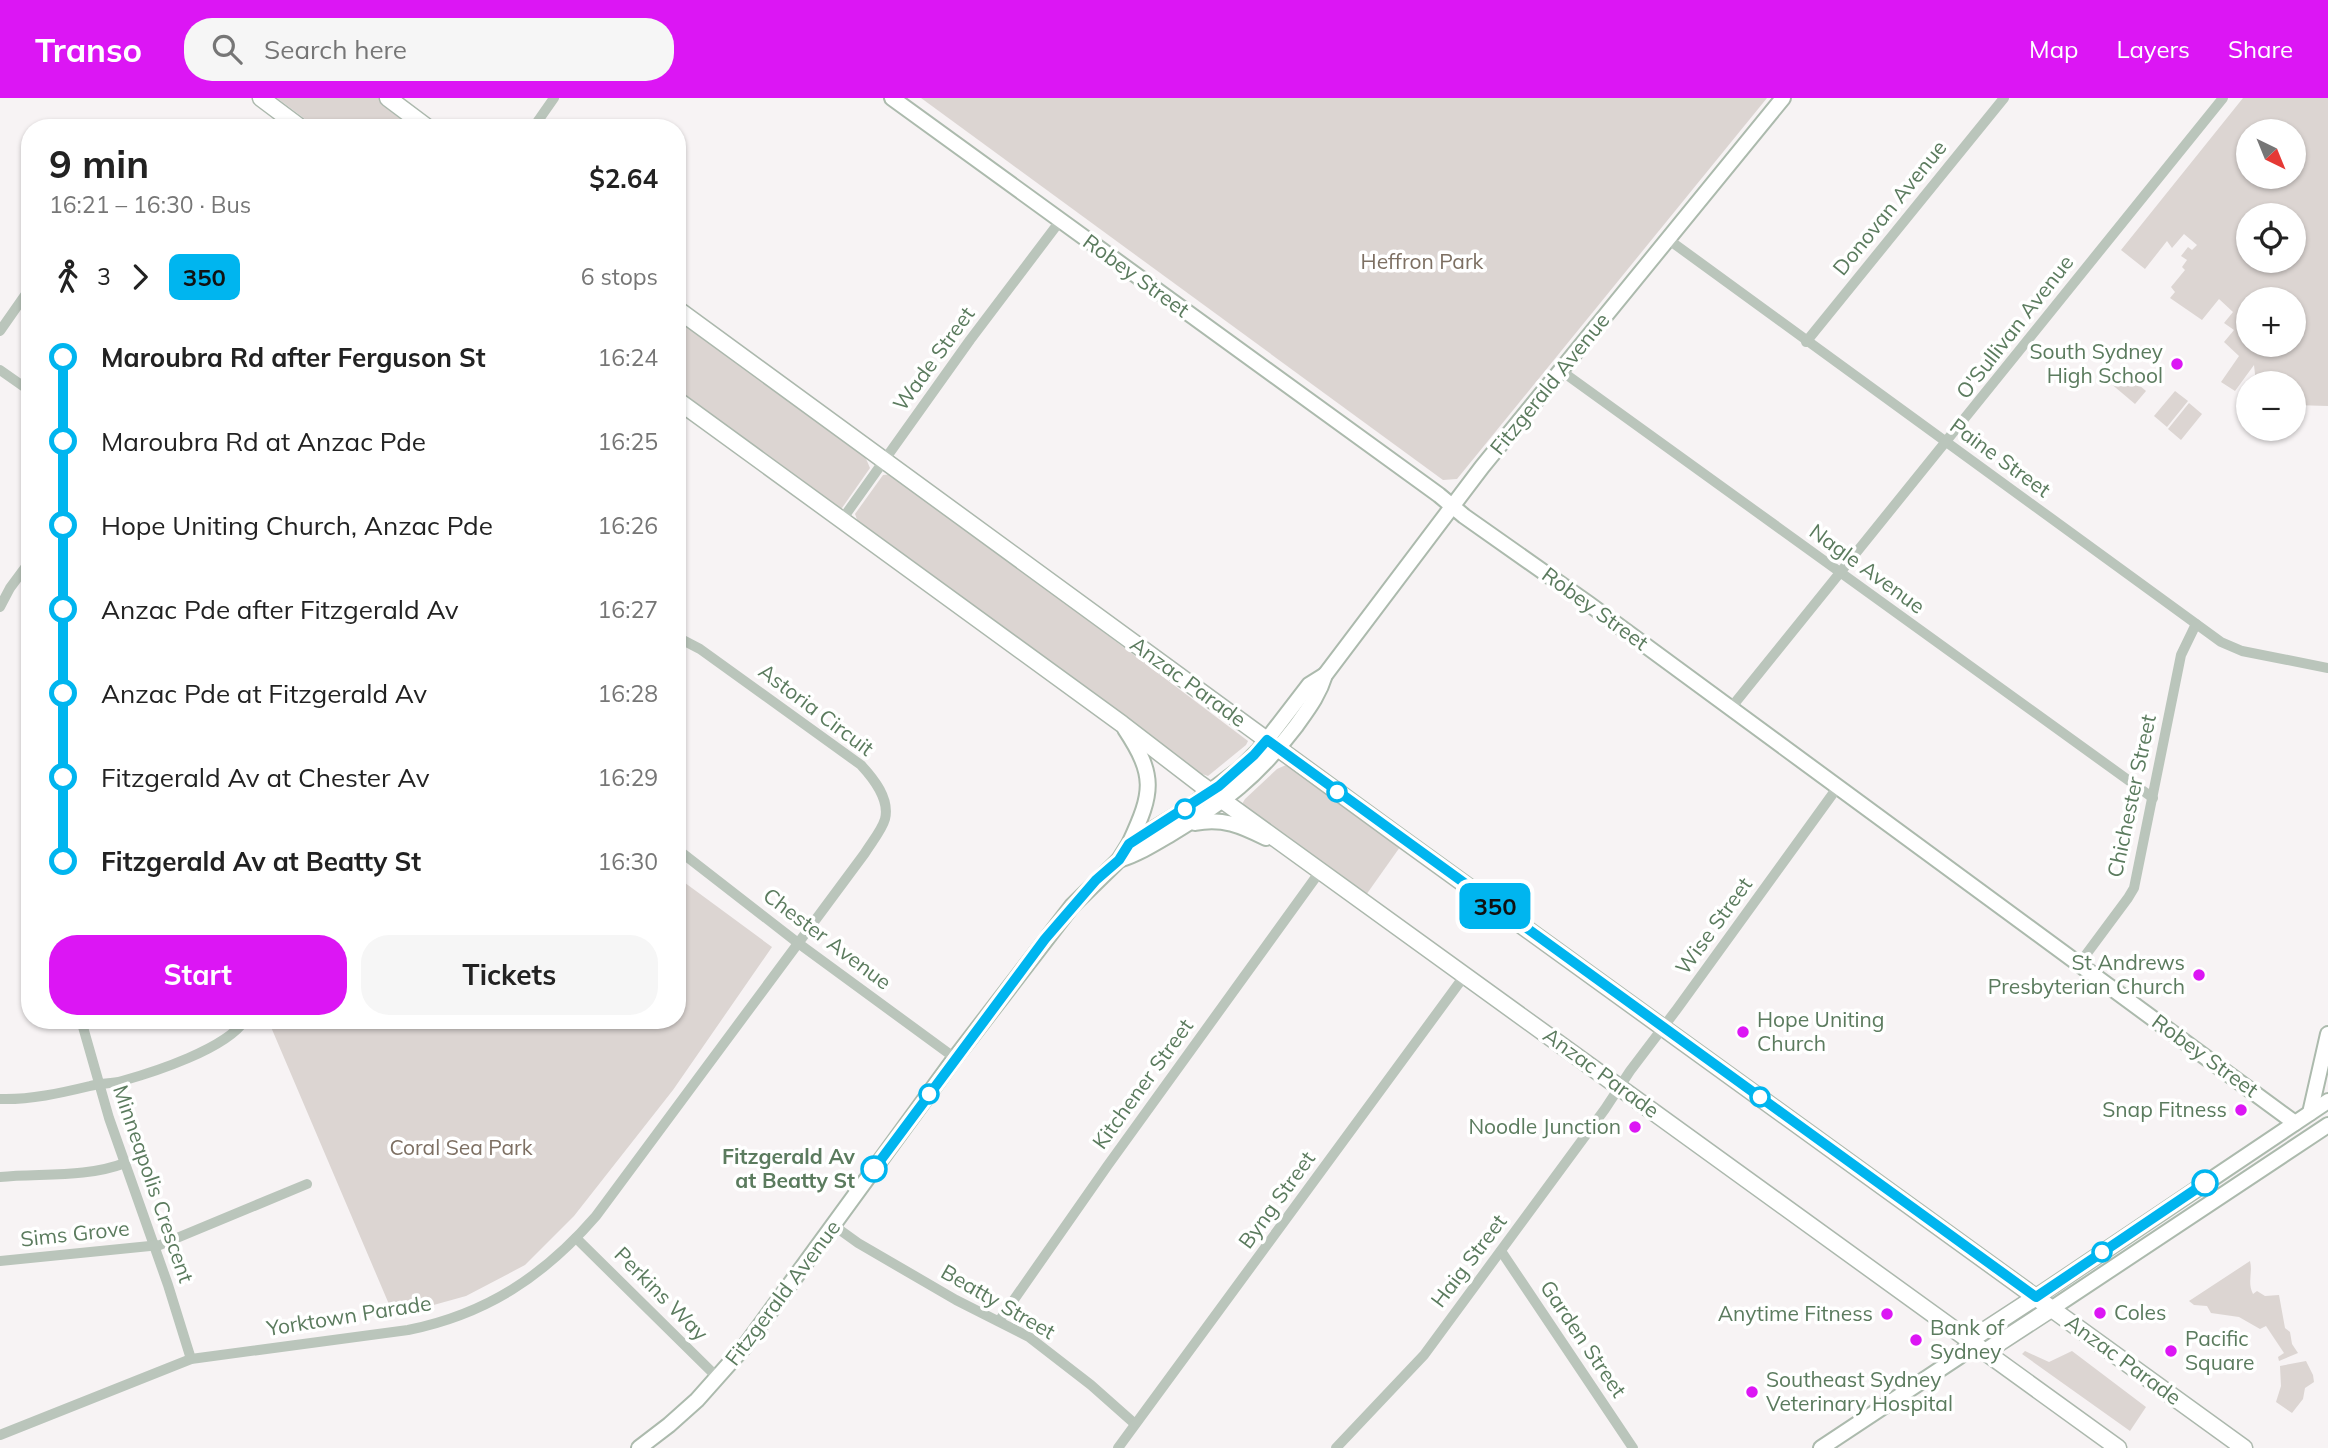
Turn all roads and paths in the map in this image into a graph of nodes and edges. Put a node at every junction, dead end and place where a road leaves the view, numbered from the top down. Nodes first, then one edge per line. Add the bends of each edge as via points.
1 (261, 98) edge
2 (388, 98) edge
3 (554, 98) edge
4 (892, 98) edge
5 (1783, 98) edge
6 (2004, 98) edge
7 (2224, 98) edge
8 (289, 119) edge
9 (416, 119) edge
10 (539, 119) edge
11 (1060, 221) junction
12 (1669, 240) junction
13 (21, 301) edge
14 (686, 315) edge
15 (0, 331) edge
16 (1807, 342) junction
17 (0, 370) edge
18 (1560, 370) junction
19 (21, 385) edge
20 (686, 407) edge
21 (1947, 443) junction
22 (885, 459) junction
23 (1451, 506) junction
24 (841, 521) junction
25 (21, 573) edge
26 (1841, 574) junction
27 (0, 607) edge
28 (2196, 624) junction
29 (686, 642) edge
30 (2328, 668) edge
31 (1730, 709) junction
32 (1122, 724) junction
33 (1273, 744) junction
34 (1838, 788) junction
35 (1217, 796) junction
36 (2153, 798) junction
37 (1188, 824) junction
38 (1129, 844) junction
39 (686, 856) edge
40 (1119, 860) junction
41 (1307, 860) junction
42 (1321, 870) junction
43 (798, 943) junction
44 (2080, 964) junction
45 (1465, 975) junction
46 (1663, 1027) junction
47 (84, 1029) edge
48 (236, 1029) edge
49 (2327, 1041) edge
50 (955, 1058) junction
51 (99, 1084) junction
52 (1620, 1086) junction
53 (0, 1099) edge
54 (2328, 1101) edge
55 (2310, 1113) junction
56 (2295, 1122) junction
57 (2328, 1125) edge
58 (125, 1163) junction
59 (0, 1177) edge
60 (307, 1184) dead end
61 (833, 1225) junction
62 (576, 1238) junction
63 (154, 1246) junction
64 (1501, 1251) junction
65 (0, 1261) edge
66 (2036, 1297) junction
67 (2051, 1309) junction
68 (999, 1321) junction
69 (1970, 1340) junction
70 (1985, 1352) junction
71 (1960, 1356) junction
72 (191, 1359) junction
73 (719, 1378) junction
74 (1135, 1424) junction
75 (0, 1435) edge
76 (2114, 1447) edge
77 (639, 1448) edge
78 (1118, 1448) edge
79 (1336, 1448) edge
80 (1633, 1448) edge
81 (1821, 1448) edge
82 (2244, 1448) edge

1 - 8 main road
2 - 9 main road
3 - 10 street
4 - 11 street, Robey Street
5 - 12 street, Fitzgerald Avenue
6 - 16 street, Donovan Avenue
7 - 21 street, O'Sullivan Avenue
11 - 22 street, Wade Street
11 - 23 street, Robey Street
12 - 16 street, Paine Street
12 - 18 street, Fitzgerald Avenue
13 - 15 street
14 - 22 main road, Anzac Parade
16 - 21 street, Paine Street
17 - 19 street
18 - 23 street, Fitzgerald Avenue
18 - 26 street, Nagle Avenue
20 - 24 main road, Anzac Parade
21 - 26 street, O'Sullivan Avenue
21 - 28 street, Paine Street
22 - 24 street, Wade Street
22 - 33 main road, Anzac Parade
23 - 31 street, Robey Street
23 - 33 street, Fitzgerald Avenue via 1325,675 1309,685
24 - 32 main road, Anzac Parade
25 - 27 street
26 - 31 street, O'Sullivan Avenue
26 - 36 street, Nagle Avenue
28 - 30 street, Paine Street via 2233,648
28 - 36 street, Chichester Street via 2181,655
29 - 43 street, Astoria Circuit via 861,765 886,805 885,820 865,853
31 - 34 street, Robey Street
32 - 35 main road, Anzac Parade
32 - 38 street via 1142,754 1149,786
33 - 35 street, Fitzgerald Avenue via 1254,755
33 - 46 main road, Anzac Parade
34 - 44 street, Robey Street
34 - 46 street, Wise Street
35 - 37 street, Fitzgerald Avenue
35 - 38 street, Fitzgerald Avenue
35 - 41 main road, Anzac Parade
36 - 44 street, Chichester Street via 2134,888
37 - 40 street, Fitzgerald Avenue
37 - 41 street via 1237,824
38 - 40 street, Fitzgerald Avenue
39 - 43 street, Chester Avenue
40 - 50 street, Fitzgerald Avenue via 1072,906
41 - 42 main road, Anzac Parade
42 - 45 main road, Anzac Parade
42 - 68 street, Kitchener Street
43 - 50 street, Chester Avenue
43 - 62 street, Yorktown Parade
44 - 56 street, Robey Street
45 - 52 main road, Anzac Parade
45 - 74 street, Byng Street
46 - 52 street, Wise Street
46 - 66 main road, Anzac Parade
47 - 51 street, Minneapolis Crescent
48 - 51 street via 180,1061 123,1081
49 - 55 street
50 - 61 street, Fitzgerald Avenue
51 - 53 street
51 - 58 street, Minneapolis Crescent
52 - 64 street, Haig Street
52 - 69 main road, Anzac Parade
54 - 55 street
55 - 56 street
56 - 66 street
57 - 67 street
58 - 59 street via 85,1173
58 - 63 street, Minneapolis Crescent
60 - 63 street, Sims Grove
61 - 68 street, Beatty Street
61 - 73 street, Fitzgerald Avenue
62 - 72 street, Yorktown Parade via 515,1289 449,1319 408,1329
62 - 73 street, Perkins Way
63 - 65 street, Sims Grove
63 - 72 street, Minneapolis Crescent
64 - 79 street, Haig Street via 1424,1355
64 - 80 street, Garden Street
66 - 67 main road, Anzac Parade
66 - 69 main road
67 - 70 main road
67 - 82 main road, Anzac Parade
68 - 74 street, Beatty Street via 1029,1337
69 - 70 main road, Anzac Parade
69 - 71 street
70 - 71 street
70 - 76 main road, Anzac Parade
71 - 81 street
72 - 75 street, Yorktown Parade
73 - 77 street, Fitzgerald Avenue
74 - 78 street, Byng Street

